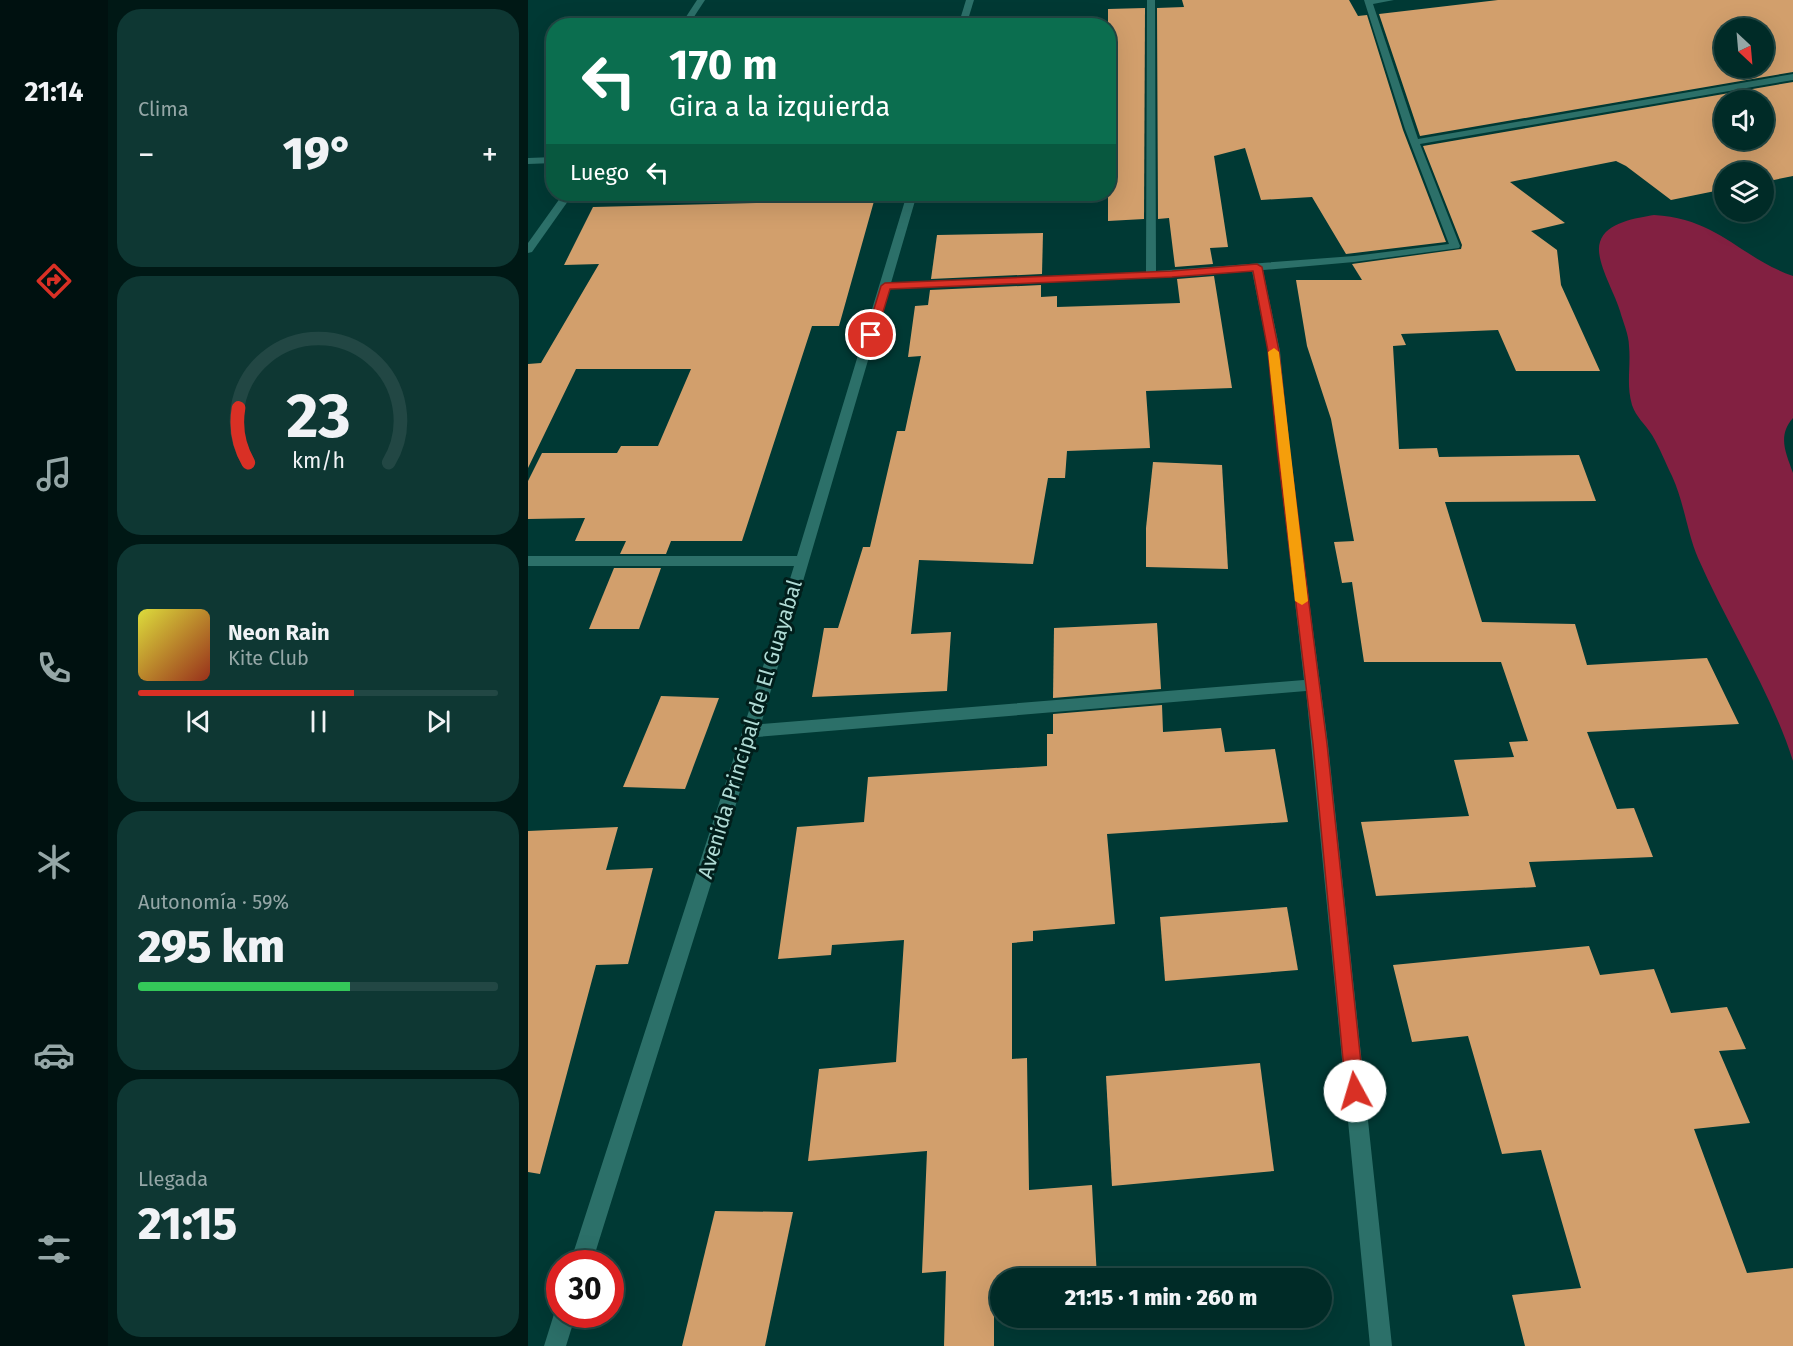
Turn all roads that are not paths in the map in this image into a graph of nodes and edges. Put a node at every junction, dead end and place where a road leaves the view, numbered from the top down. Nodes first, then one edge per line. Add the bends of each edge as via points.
1 (701, 0) edge
2 (970, 0) edge
3 (1151, 0) edge
4 (1390, 0) edge
5 (1369, 1) edge
6 (689, 18) edge
7 (964, 18) edge
8 (1793, 77) edge
9 (1415, 142) junction
10 (546, 160) edge
11 (528, 161) edge
12 (563, 201) edge
13 (910, 201) edge
14 (528, 250) edge
15 (1257, 267) junction
16 (1151, 275) junction
17 (885, 286) junction
18 (528, 561) edge
19 (803, 561) junction
20 (1312, 685) junction
21 (751, 731) junction
22 (585, 1250) edge
23 (561, 1328) edge
24 (555, 1346) edge
25 (1381, 1346) edge

1 - 6 street
2 - 7 street
3 - 16 street
4 - 5 street
5 - 9 street
8 - 9 street
9 - 15 street via 1455,246
10 - 11 street
12 - 14 street
13 - 17 street, Avenida Principal de El Guayabal
15 - 16 street
15 - 20 street via 1274,351
16 - 17 street
17 - 19 street, Avenida Principal de El Guayabal
18 - 19 street
19 - 21 street, Avenida Principal de El Guayabal
20 - 21 street
20 - 25 street
21 - 22 street, Avenida Principal de El Guayabal
23 - 24 street

